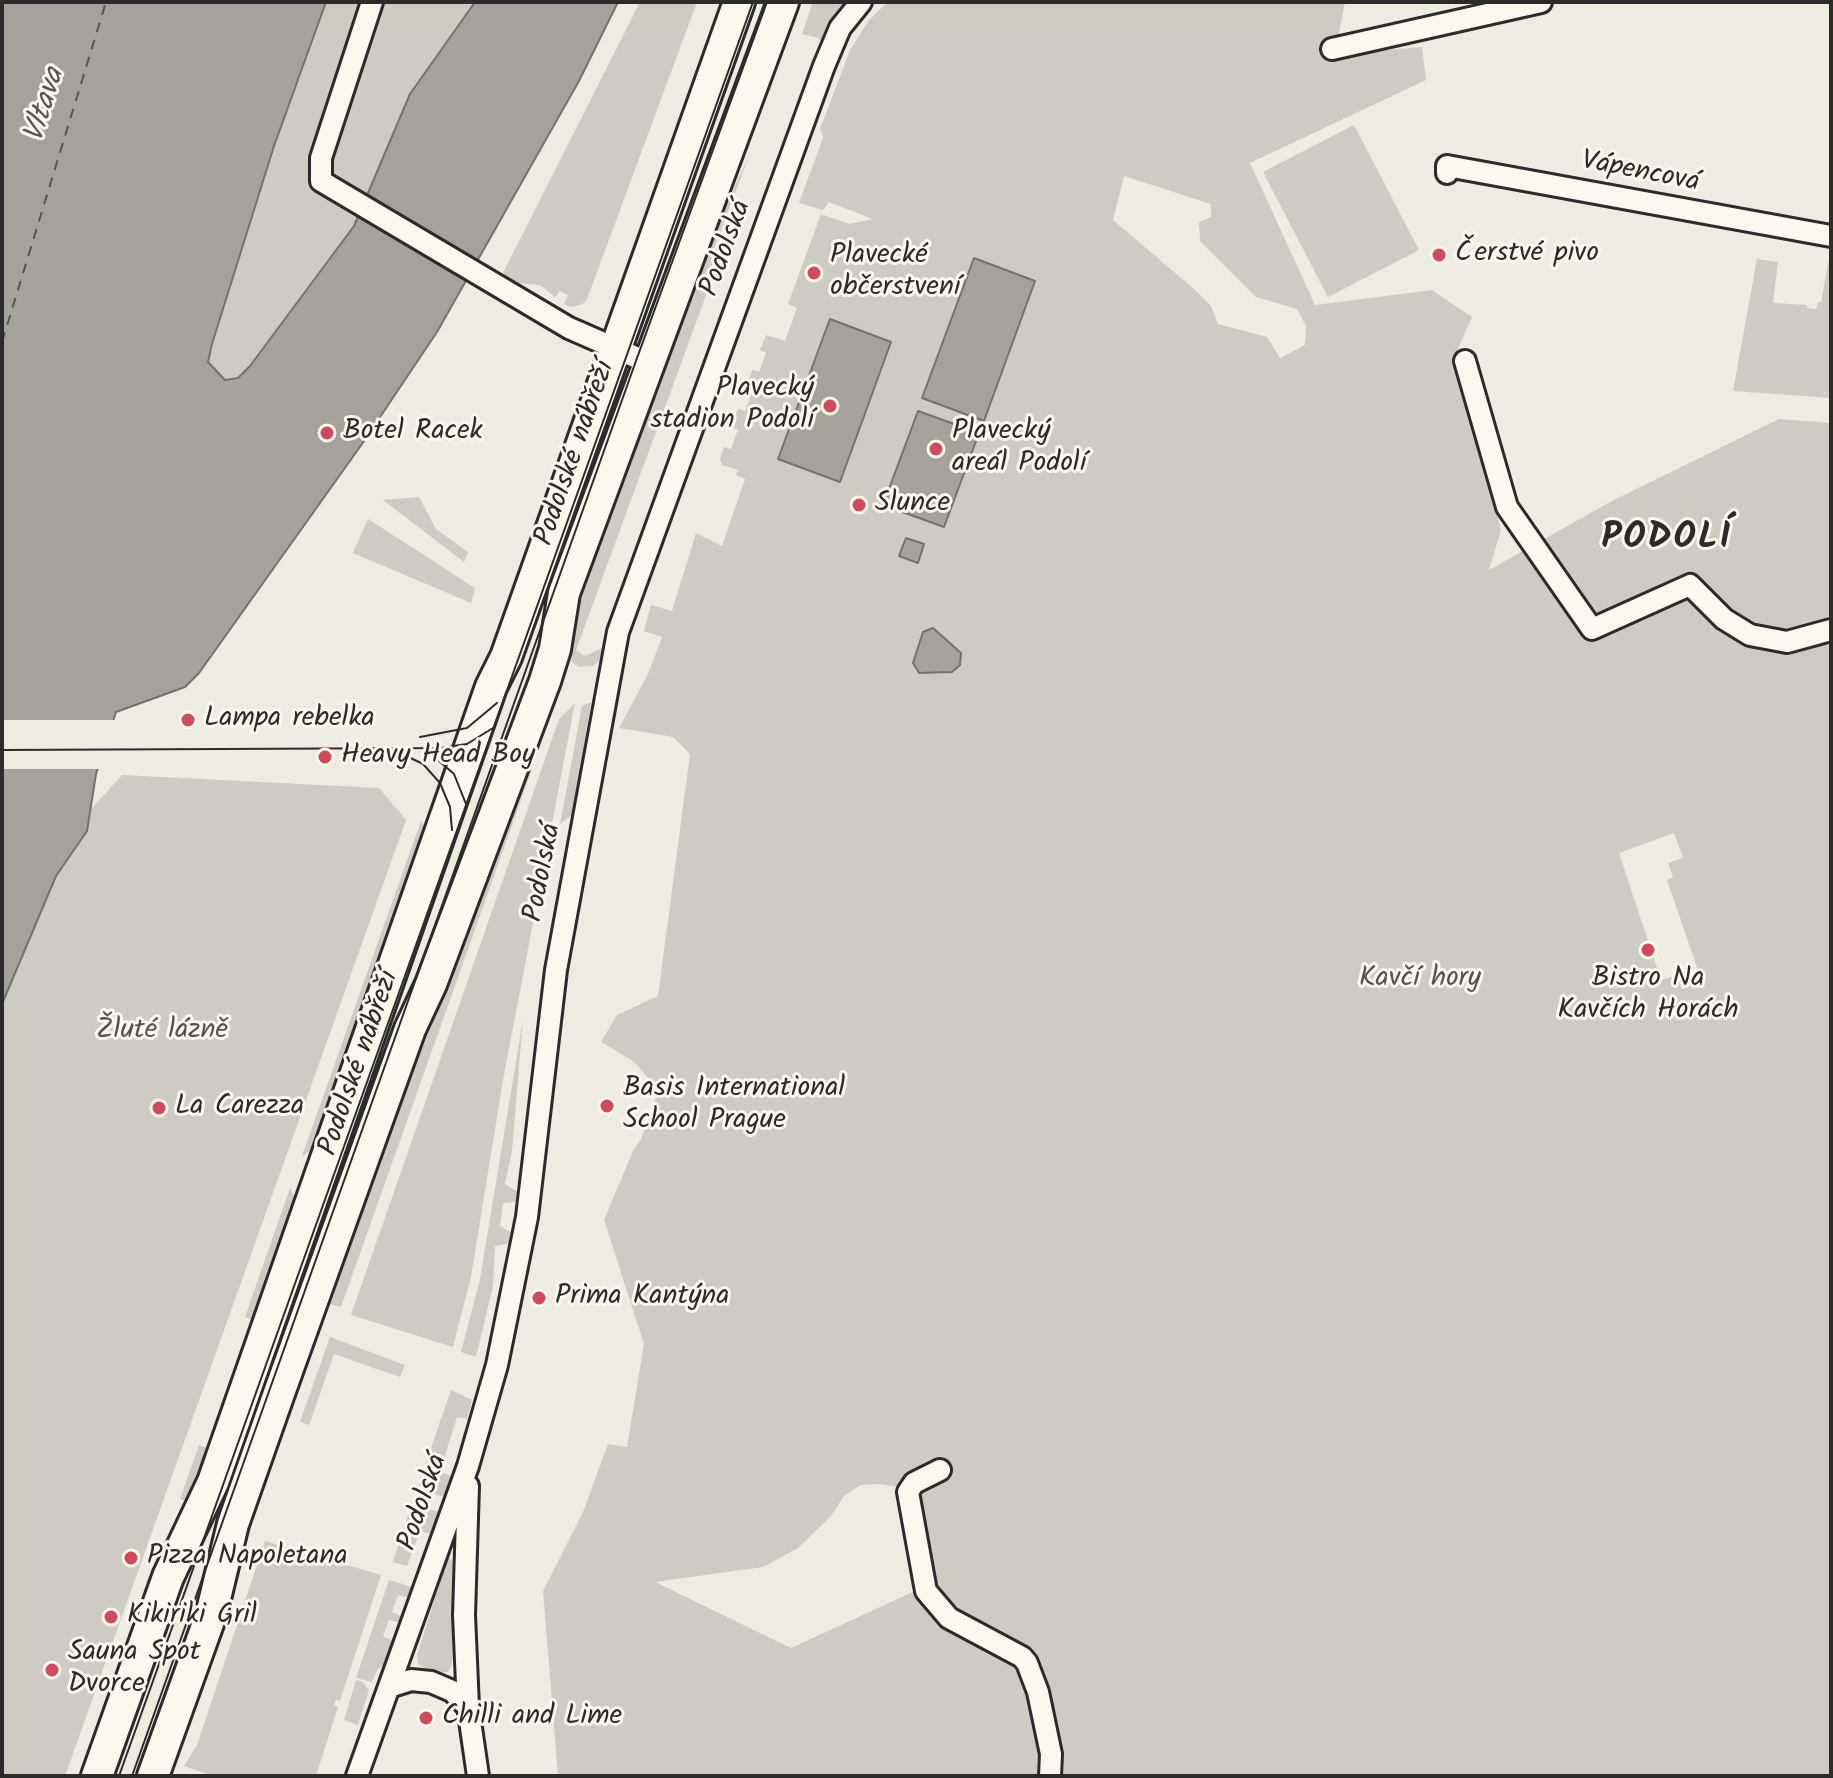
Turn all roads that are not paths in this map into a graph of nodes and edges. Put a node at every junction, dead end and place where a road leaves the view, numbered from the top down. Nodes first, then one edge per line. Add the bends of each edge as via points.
1 (372, 2) edge
2 (739, 2) edge
3 (783, 2) edge
4 (861, 2) edge
5 (1541, 2) edge
6 (1332, 49) dead end
7 (1447, 173) dead end
8 (1826, 231) edge
9 (600, 343) junction
10 (1465, 361) dead end
11 (649, 363) junction
12 (1831, 630) edge
13 (468, 1466) junction
14 (940, 1470) dead end
15 (191, 1528) junction
16 (229, 1541) junction
17 (389, 1687) junction
18 (468, 1707) junction
19 (97, 1776) edge
20 (153, 1776) edge
21 (357, 1776) edge
22 (478, 1776) edge
23 (1050, 1776) edge

1 - 9 street via 321,158 321,181
2 - 9 main road, Podolské nábřeží
3 - 11 main road, Podolské nábřeží
4 - 13 street, Podolská via 840,28 824,66 610,661 556,970 527,1217 494,1376
5 - 6 street
7 - 8 street, Vápencová via 1447,166
9 - 11 street, Podolské nábřeží
9 - 15 main road, Podolské nábřeží via 213,1482
10 - 12 street via 1507,507 1592,629 1690,585 1724,619 1750,635 1787,642
11 - 16 main road, Podolské nábřeží via 564,593 545,681 404,1044
13 - 17 street, Podolská
13 - 18 street
14 - 23 street via 914,1483 908,1492 926,1591 949,1618 1027,1663 1051,1754
15 - 16 main road via 189,1545 201,1558 219,1556
15 - 19 main road, Podolské nábřeží via 168,1577
16 - 20 main road, Podolské nábřeží via 211,1615
17 - 18 street via 411,1680 431,1682 452,1691
17 - 21 street, Podolská
18 - 22 street

